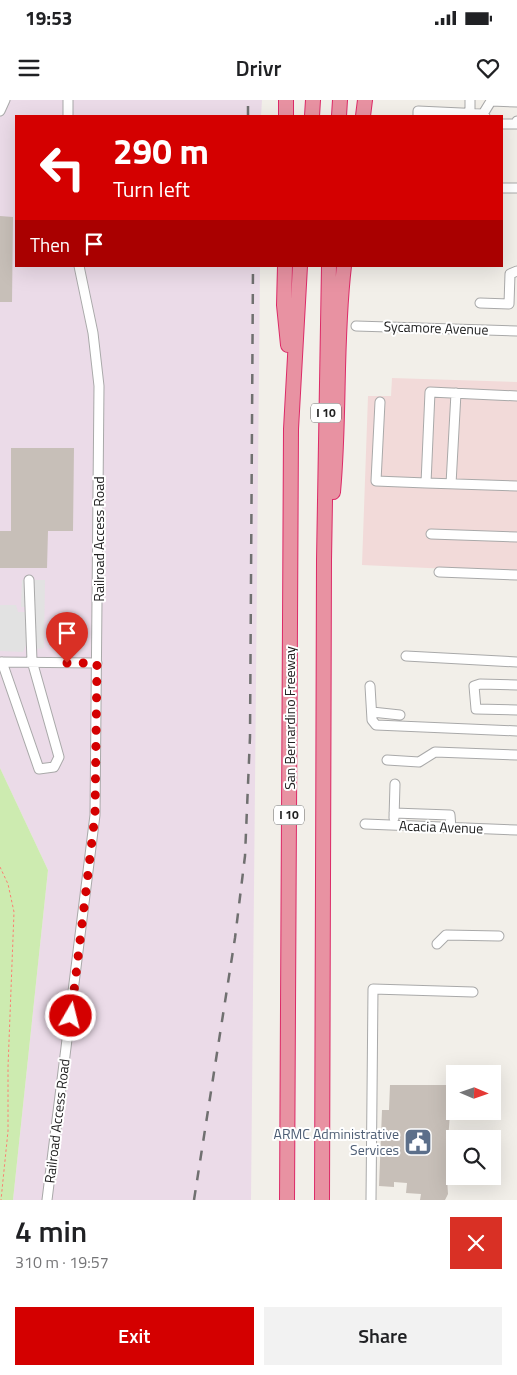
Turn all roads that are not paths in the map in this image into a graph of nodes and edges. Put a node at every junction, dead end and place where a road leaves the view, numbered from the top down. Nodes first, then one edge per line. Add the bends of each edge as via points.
1 (5, 100) edge
2 (68, 100) edge
3 (286, 100) edge
4 (313, 100) edge
5 (340, 100) edge
6 (364, 100) edge
7 (419, 100) edge
8 (470, 100) edge
9 (517, 102) edge
10 (0, 111) edge
11 (418, 113) edge
12 (470, 113) junction
13 (68, 115) edge
14 (286, 115) edge
15 (312, 115) edge
16 (339, 115) edge
17 (362, 115) edge
18 (484, 115) edge
19 (517, 121) edge
20 (503, 124) edge
21 (503, 188) edge
22 (517, 188) edge
23 (78, 267) edge
24 (285, 267) edge
25 (300, 267) edge
26 (329, 267) edge
27 (344, 267) edge
28 (517, 271) edge
29 (480, 303) dead end
30 (356, 326) dead end
31 (517, 331) edge
32 (292, 389) junction
33 (456, 393) junction
34 (517, 396) edge
35 (380, 402) dead end
36 (426, 482) junction
37 (451, 484) junction
38 (517, 486) edge
39 (431, 534) dead end
40 (517, 537) edge
41 (324, 560) junction
42 (440, 572) dead end
43 (517, 575) edge
44 (30, 580) dead end
45 (406, 656) dead end
46 (1, 662) edge
47 (32, 662) junction
48 (517, 662) edge
49 (97, 663) junction
50 (517, 685) edge
51 (370, 686) dead end
52 (517, 710) edge
53 (372, 712) junction
54 (400, 715) dead end
55 (517, 731) edge
56 (517, 755) edge
57 (387, 760) dead end
58 (395, 784) dead end
59 (394, 813) junction
60 (365, 824) dead end
61 (393, 825) junction
62 (451, 828) junction
63 (517, 830) edge
64 (499, 936) dead end
65 (437, 944) dead end
66 (473, 992) dead end
67 (47, 1200) edge
68 (287, 1200) edge
69 (322, 1200) edge
70 (371, 1200) edge

1 - 10 street
2 - 13 street
3 - 14 highway
4 - 15 highway
5 - 16 highway
6 - 17 highway
7 - 11 street
8 - 12 street
9 - 18 street via 491,101
11 - 12 street
12 - 18 street
19 - 20 street via 516,124
21 - 22 street
23 - 49 street, Railroad Access Road via 93,333 99,386
24 - 32 highway via 284,305
25 - 32 highway, San Bernardino Freeway / I 10
26 - 41 highway, I 10
27 - 41 highway via 340,303 337,447
28 - 29 street via 510,274 508,304
30 - 31 street, Sycamore Avenue
32 - 68 highway, San Bernardino Freeway / I 10
33 - 34 street
33 - 36 street via 430,392
33 - 37 street
35 - 36 street via 376,481
36 - 37 street
37 - 38 street
39 - 40 street
41 - 69 highway, I 10
42 - 43 street
44 - 47 street
45 - 48 street
46 - 47 street
46 - 47 street via 39,769 54,767 59,757
47 - 49 street
49 - 67 street, Railroad Access Road via 95,815
50 - 52 street via 474,686 476,709
51 - 53 street
53 - 54 street
53 - 55 street via 374,724 379,726
56 - 57 street via 435,752 418,762
58 - 59 street
59 - 61 street
59 - 62 street via 450,815
60 - 61 street, Acacia Avenue
61 - 62 street, Acacia Avenue
62 - 63 street, Acacia Avenue
64 - 65 street via 446,935
66 - 70 street via 373,989

